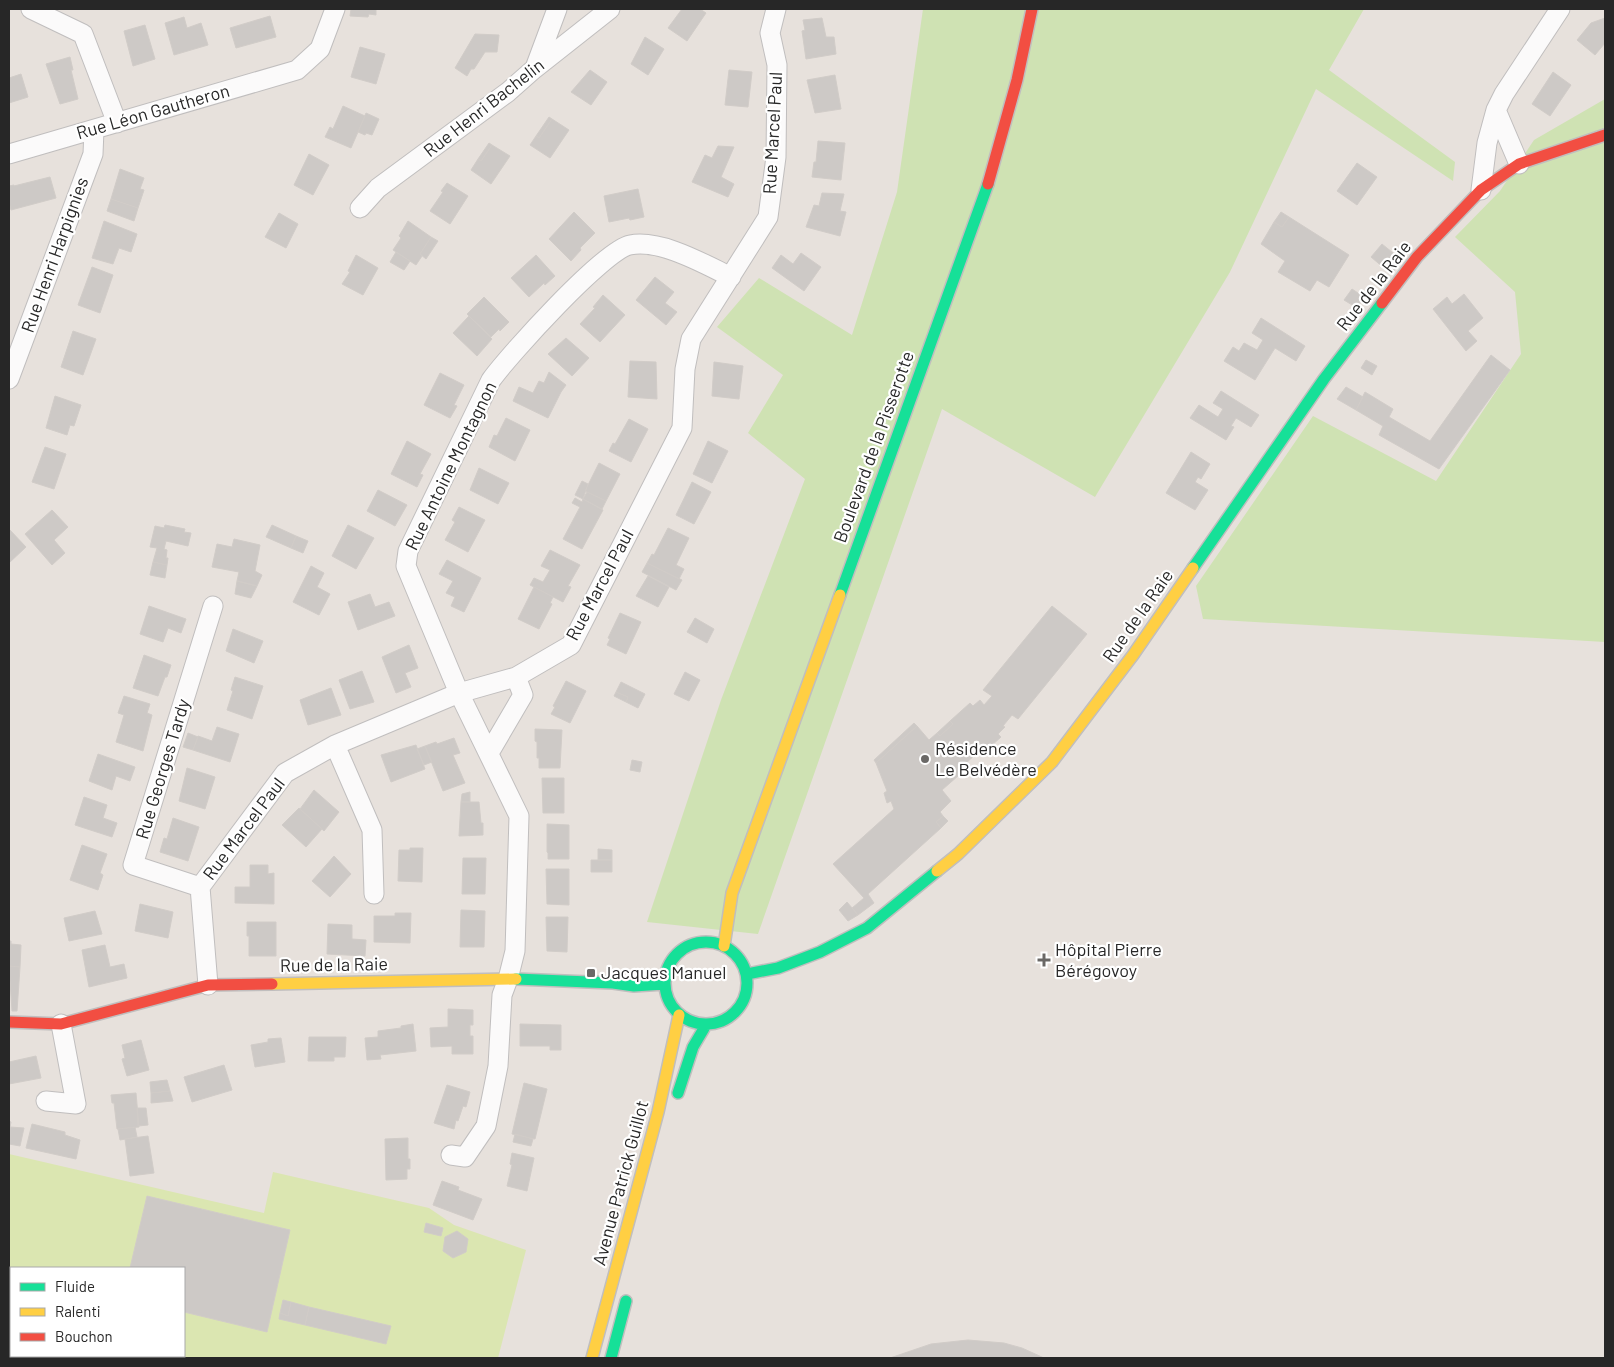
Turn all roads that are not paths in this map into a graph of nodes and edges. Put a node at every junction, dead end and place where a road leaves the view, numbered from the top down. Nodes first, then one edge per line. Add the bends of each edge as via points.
1 (31, 9) edge
2 (335, 9) edge
3 (557, 9) edge
4 (610, 9) edge
5 (776, 9) edge
6 (1032, 9) edge
7 (1560, 9) edge
8 (534, 69) junction
9 (1496, 110) junction
10 (117, 123) junction
11 (94, 130) junction
12 (1605, 135) edge
13 (9, 154) edge
14 (1519, 164) junction
15 (1481, 190) junction
16 (360, 208) dead end
17 (731, 277) junction
18 (9, 379) edge
19 (213, 606) dead end
20 (516, 677) junction
21 (459, 692) junction
22 (335, 745) junction
23 (489, 753) junction
24 (200, 888) junction
25 (732, 892) junction
26 (374, 894) dead end
27 (718, 914) dead end
28 (710, 928) dead end
29 (702, 942) junction
30 (724, 946) junction
31 (746, 974) junction
32 (508, 979) junction
33 (664, 984) junction
34 (208, 985) junction
35 (679, 1015) junction
36 (9, 1022) edge
37 (61, 1024) junction
38 (706, 1025) junction
39 (46, 1101) dead end
40 (675, 1102) dead end
41 (451, 1155) dead end
42 (628, 1293) dead end
43 (592, 1358) edge
44 (611, 1358) edge

1 - 10 street via 84,34
2 - 10 street, Rue Léon Gautheron via 320,49 296,70
3 - 8 street
4 - 8 street, Rue Henri Bachelin
5 - 17 street, Rue Marcel Paul via 770,33 777,65 776,157 768,217
6 - 25 street, Boulevard de la Pisserotte via 1017,80 984,198
7 - 9 street
8 - 16 street, Rue Henri Bachelin via 508,92 378,188
9 - 14 street
9 - 15 street via 1486,143
10 - 11 street, Rue Léon Gautheron
11 - 13 street, Rue Léon Gautheron
11 - 18 street, Rue Henri Harpignies via 93,154
12 - 14 street, Rue de la Raie
14 - 15 street, Rue de la Raie
15 - 31 street, Rue de la Raie via 1417,257 1324,379 1132,655 1052,762 958,854 867,928 778,968
17 - 20 street, Rue Marcel Paul via 691,339 685,369 682,428 571,645
17 - 21 street, Rue Antoine Montagnon via 690,257 646,244 623,247 564,299 491,380 408,551 406,566
19 - 24 street, Rue Georges Tardy via 133,865
20 - 21 street, Rue Marcel Paul
20 - 23 street via 523,695
21 - 22 street, Rue Marcel Paul
21 - 23 street, Rue Antoine Montagnon
22 - 24 street, Rue Marcel Paul via 286,773
22 - 26 street via 372,830
23 - 32 street, Rue Antoine Montagnon via 519,816 515,951
24 - 34 street, Rue Marcel Paul
25 - 27 street, Boulevard de la Pisserotte
25 - 30 street, Boulevard de la Pisserotte
28 - 29 street
29 - 30 street
29 - 33 street via 687,946 674,956 666,969
30 - 31 street via 738,957
31 - 38 street via 746,994 737,1012 723,1021
32 - 33 street, Rue de la Raie via 634,986
32 - 34 street, Rue de la Raie
32 - 41 street, Rue Antoine Montagnon via 502,995 498,1066 486,1126 465,1157
33 - 35 street via 668,1001
34 - 37 street, Rue de la Raie
35 - 38 street
35 - 43 street, Avenue Patrick Guillot via 658,1112
36 - 37 street, Rue de la Raie
37 - 39 street via 76,1104
38 - 40 street, Avenue Patrick Guillot via 692,1047
42 - 44 street

